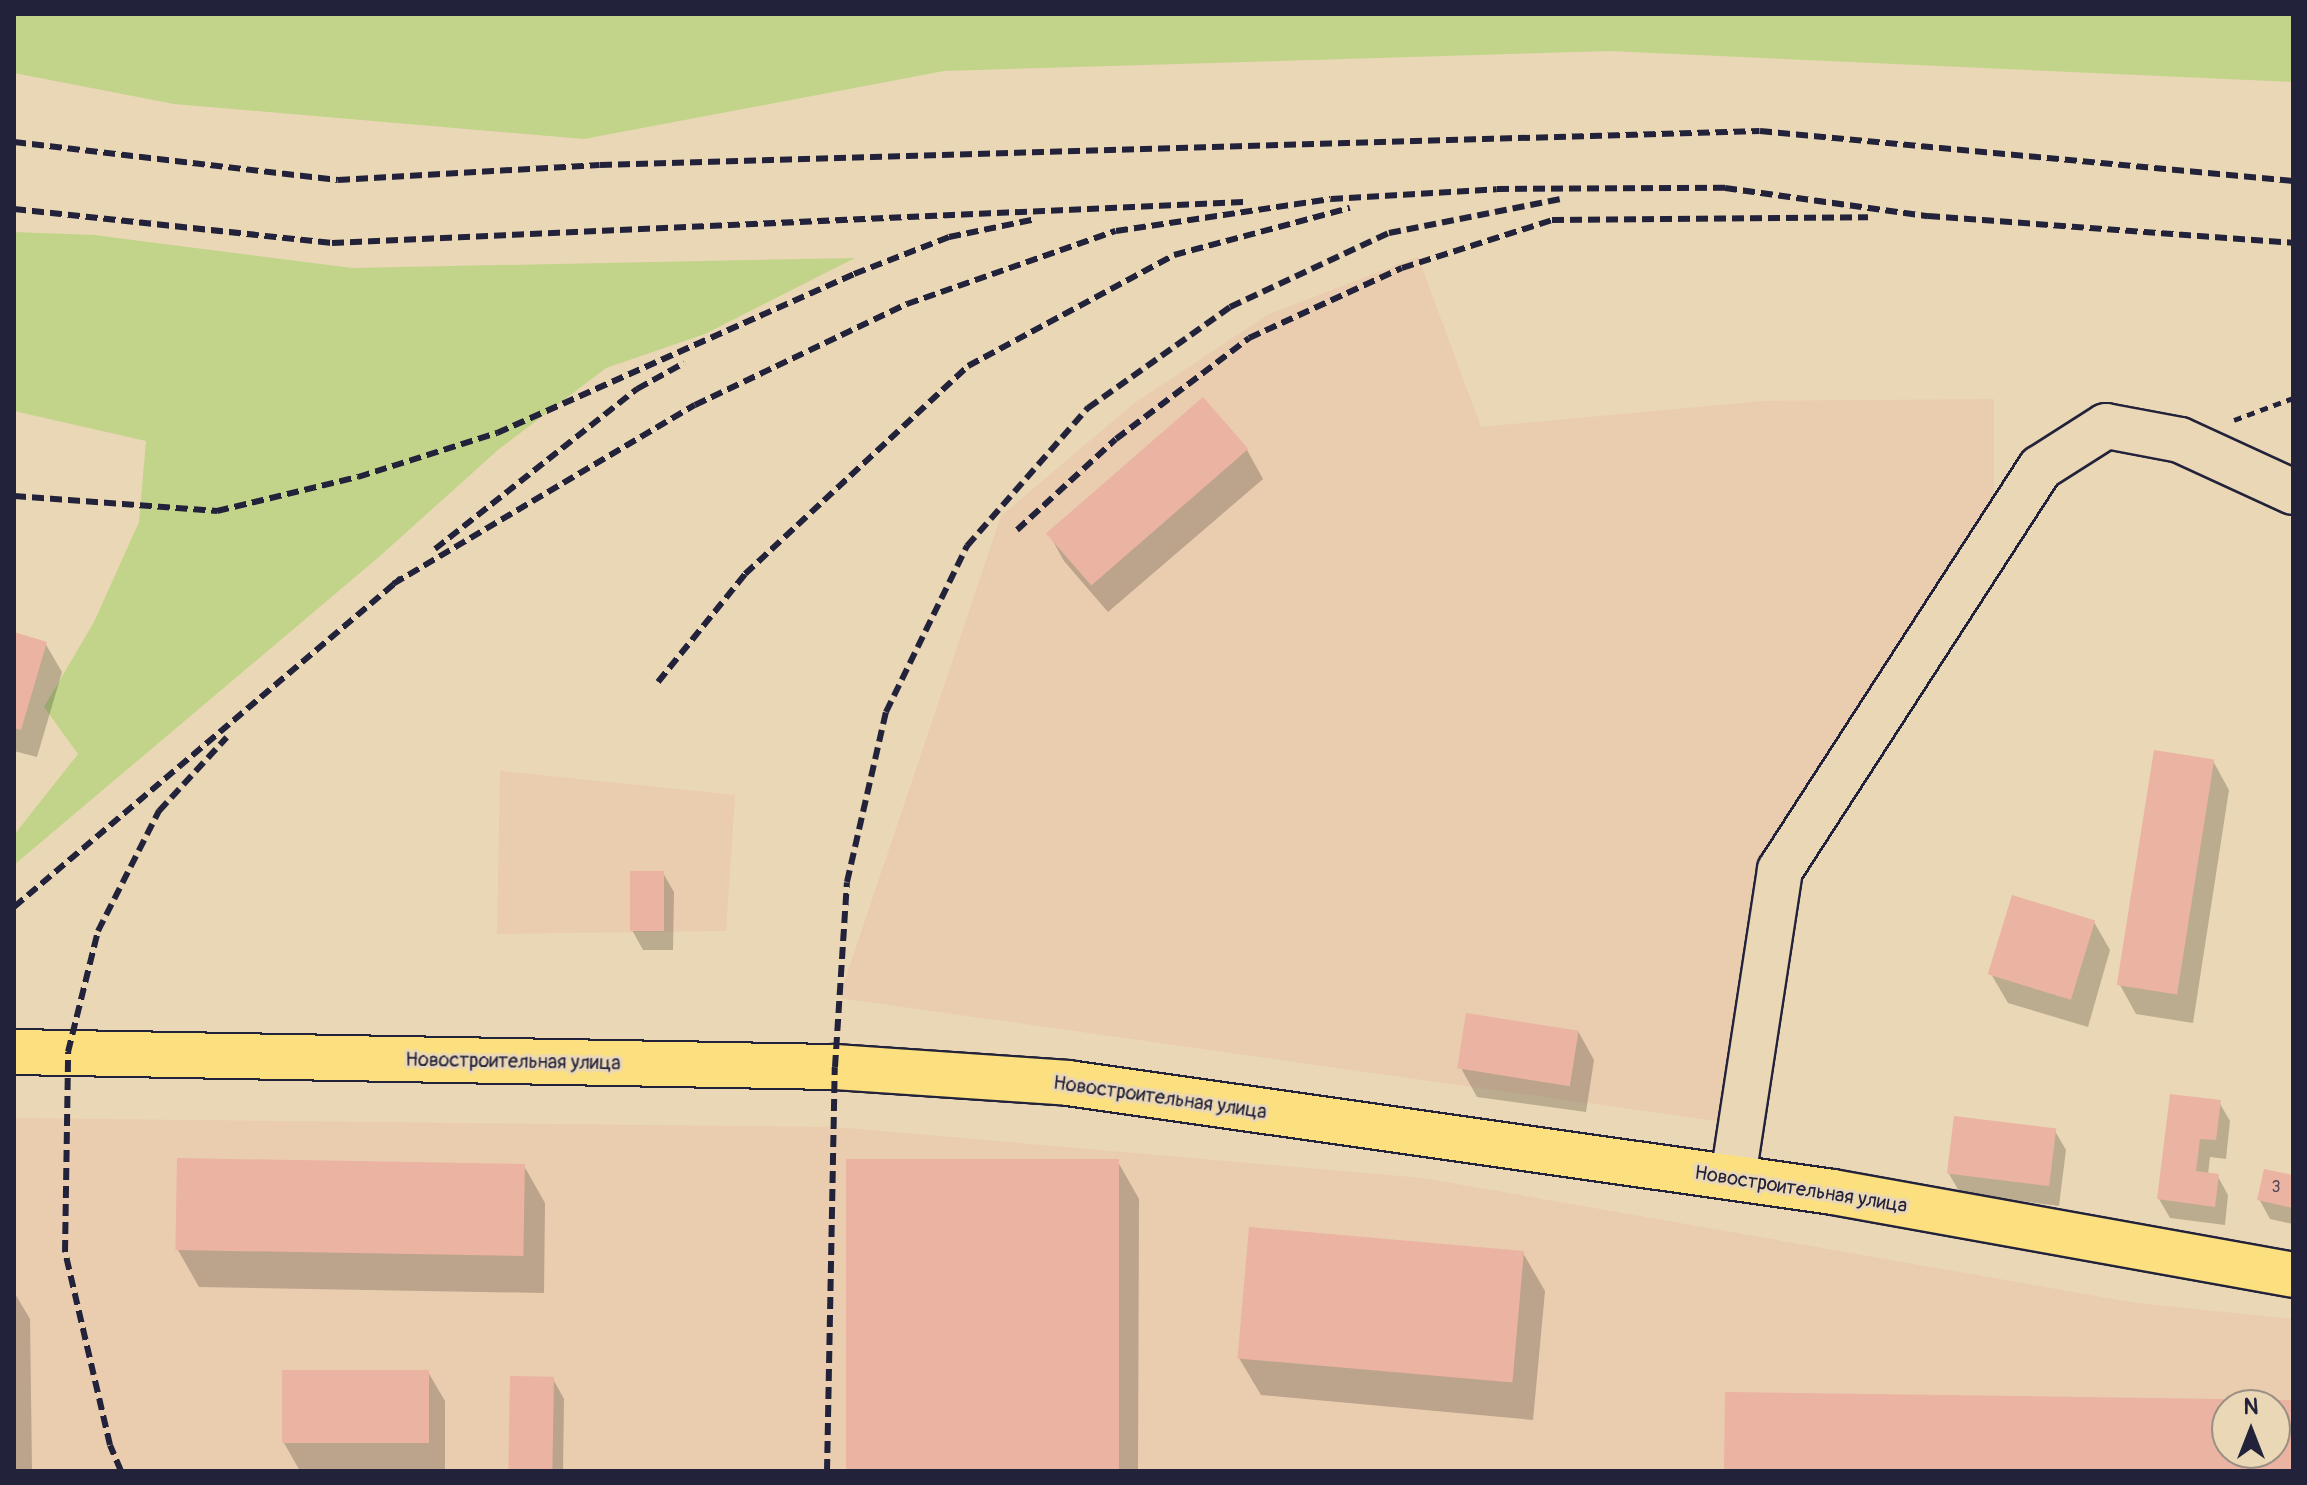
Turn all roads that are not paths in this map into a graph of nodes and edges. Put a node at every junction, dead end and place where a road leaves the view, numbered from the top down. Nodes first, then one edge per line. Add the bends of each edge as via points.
1 (2293, 492) edge
2 (14, 1052) edge
3 (1733, 1177) junction
4 (2293, 1275) edge

1 - 3 lane via 2180,440 2106,426 2040,468 1780,870
2 - 3 main road, Новостроительная улица via 835,1067 1053,1082
3 - 4 main road, Новостроительная улица

